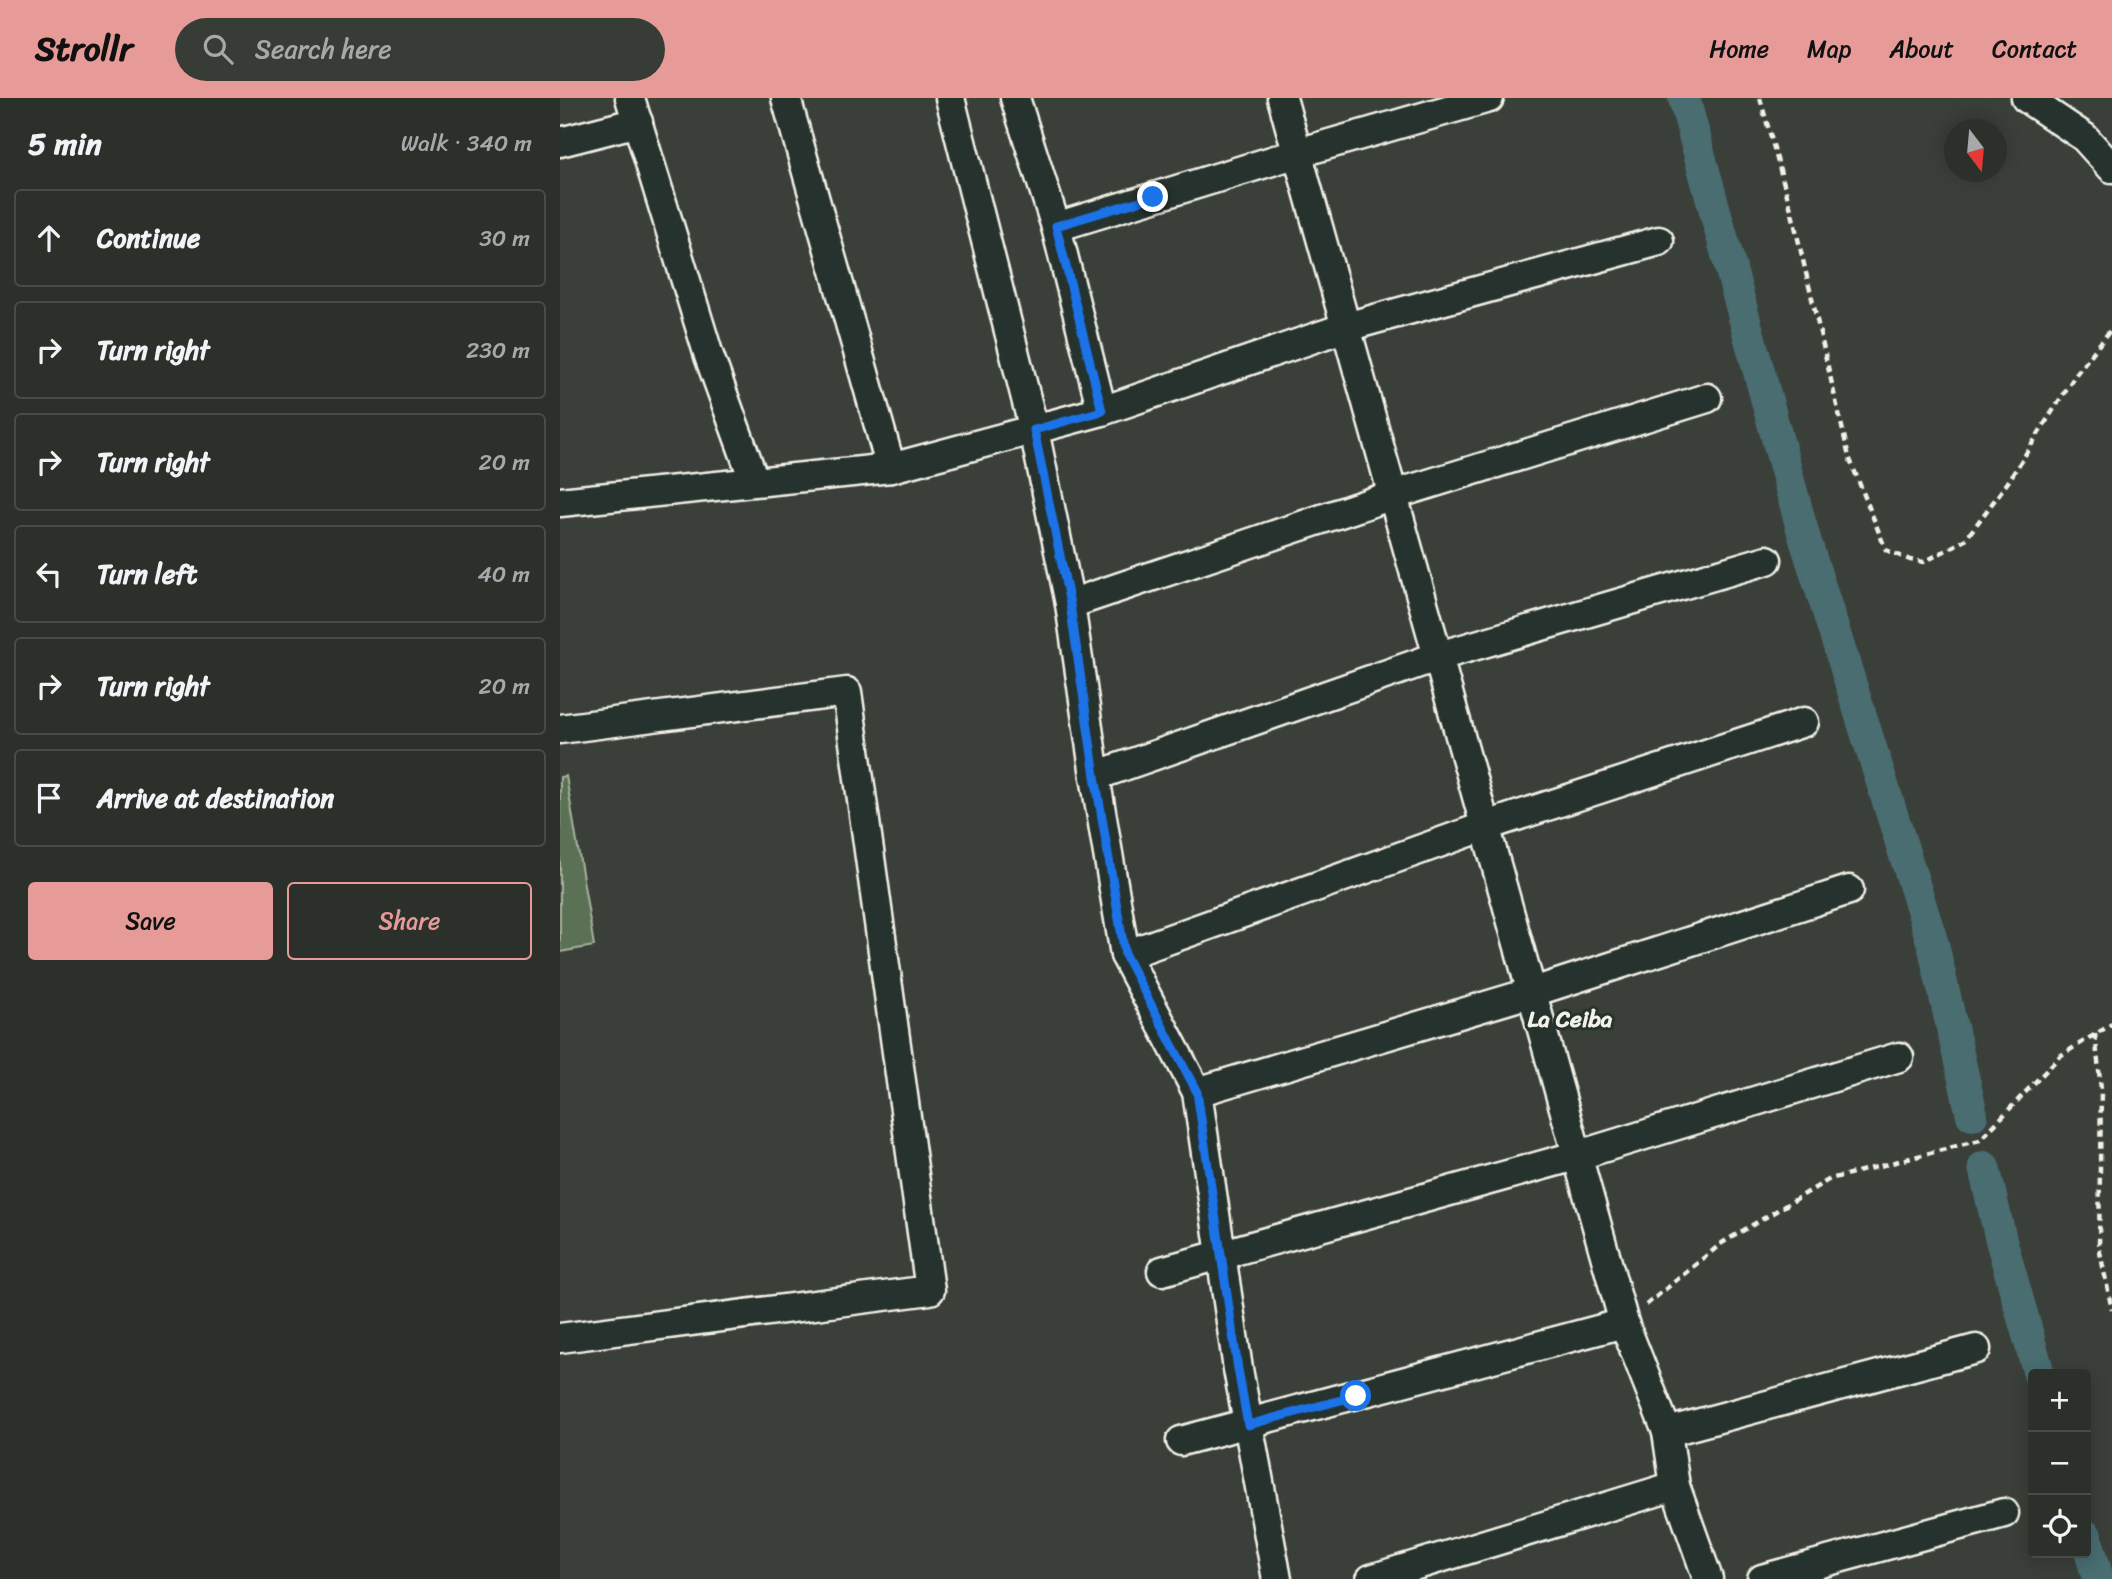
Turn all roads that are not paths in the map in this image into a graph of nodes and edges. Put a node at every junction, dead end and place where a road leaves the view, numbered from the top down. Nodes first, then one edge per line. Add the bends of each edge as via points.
1 (786, 98) edge
2 (950, 98) edge
3 (1015, 98) edge
4 (1282, 98) edge
5 (1489, 98) edge
6 (2026, 98) edge
7 (634, 110) edge
8 (560, 142) edge
9 (1298, 153) junction
10 (2112, 168) edge
11 (1056, 226) junction
12 (1659, 241) dead end
13 (1346, 327) junction
14 (1707, 398) dead end
15 (1102, 411) junction
16 (1034, 430) junction
17 (891, 468) junction
18 (754, 480) junction
19 (1393, 495) junction
20 (560, 502) edge
21 (1767, 560) dead end
22 (1070, 604) junction
23 (1438, 656) junction
24 (1804, 722) dead end
25 (560, 729) edge
26 (1095, 776) junction
27 (1486, 826) junction
28 (1849, 890) dead end
29 (1125, 955) junction
30 (1533, 992) junction
31 (1899, 1057) dead end
32 (1197, 1092) junction
33 (1579, 1155) junction
34 (1220, 1255) junction
35 (1162, 1271) dead end
36 (1624, 1323) junction
37 (560, 1338) edge
38 (1976, 1349) dead end
39 (1248, 1425) junction
40 (1667, 1432) junction
41 (1181, 1441) dead end
42 (1675, 1486) junction
43 (2004, 1513) dead end
44 (1277, 1579) edge
45 (1370, 1579) edge
46 (1708, 1579) edge
47 (1762, 1579) edge

1 - 17 street
2 - 16 street
3 - 11 street
4 - 9 street
5 - 9 street
6 - 10 street via 2084,137
7 - 8 street
7 - 18 street via 709,356
9 - 11 street
9 - 13 street
11 - 15 street
12 - 13 street
13 - 15 street
13 - 19 street
14 - 19 street
15 - 16 street
16 - 17 street
16 - 22 street
17 - 18 street
18 - 20 street
19 - 22 street
19 - 23 street
21 - 23 street
22 - 26 street
23 - 26 street
23 - 27 street
24 - 27 street
25 - 37 street via 847,692 930,1290
26 - 29 street
27 - 29 street
27 - 30 street
28 - 30 street
29 - 32 street
30 - 32 street
30 - 33 street
31 - 33 street
32 - 34 street
33 - 34 street
33 - 36 street
34 - 35 street
34 - 39 street
36 - 39 street
36 - 40 street
38 - 40 street
39 - 41 street
39 - 44 street
40 - 42 street
42 - 45 street
42 - 46 street
43 - 47 street

